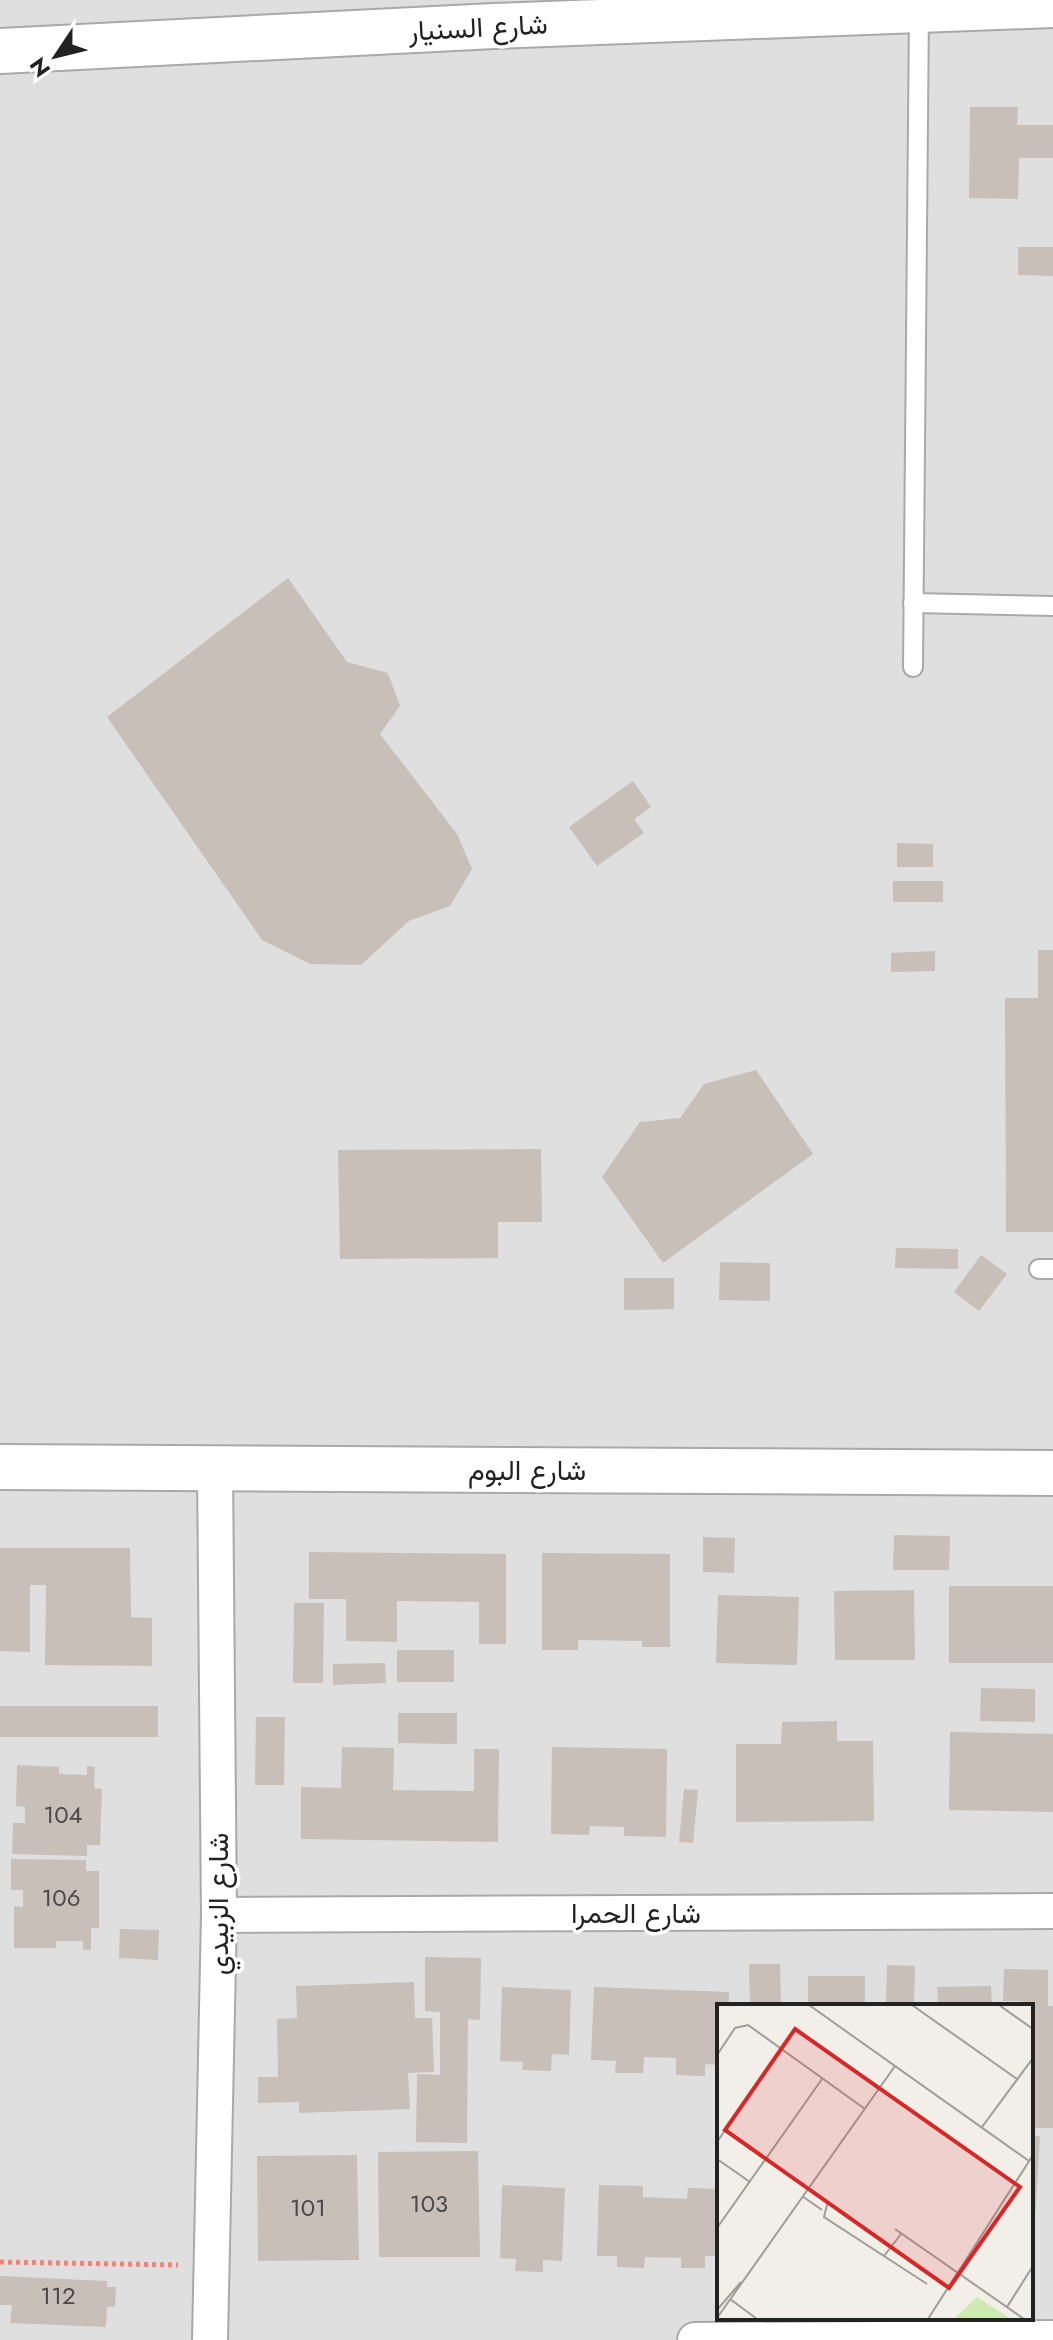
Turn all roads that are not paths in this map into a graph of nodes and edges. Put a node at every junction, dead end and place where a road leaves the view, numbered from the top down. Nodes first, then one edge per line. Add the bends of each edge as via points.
1 (1053, 5) edge
2 (919, 6) edge
3 (0, 51) edge
4 (913, 603) junction
5 (1053, 606) edge
6 (913, 667) dead end
7 (0, 1467) edge
8 (215, 1468) junction
9 (1053, 1473) edge
10 (1053, 1911) edge
11 (219, 1915) junction
12 (1053, 2338) edge
13 (210, 2340) edge
14 (695, 2340) edge

1 - 2 street, شارع السنيار
2 - 3 street, شارع السنيار
2 - 4 lane
4 - 5 lane
4 - 6 lane
7 - 8 street, شارع البوم
8 - 9 street, شارع البوم
8 - 11 street, شارع الزبيدي
10 - 11 street, شارع الحمرا
11 - 13 street, شارع الزبيدي
12 - 14 street

